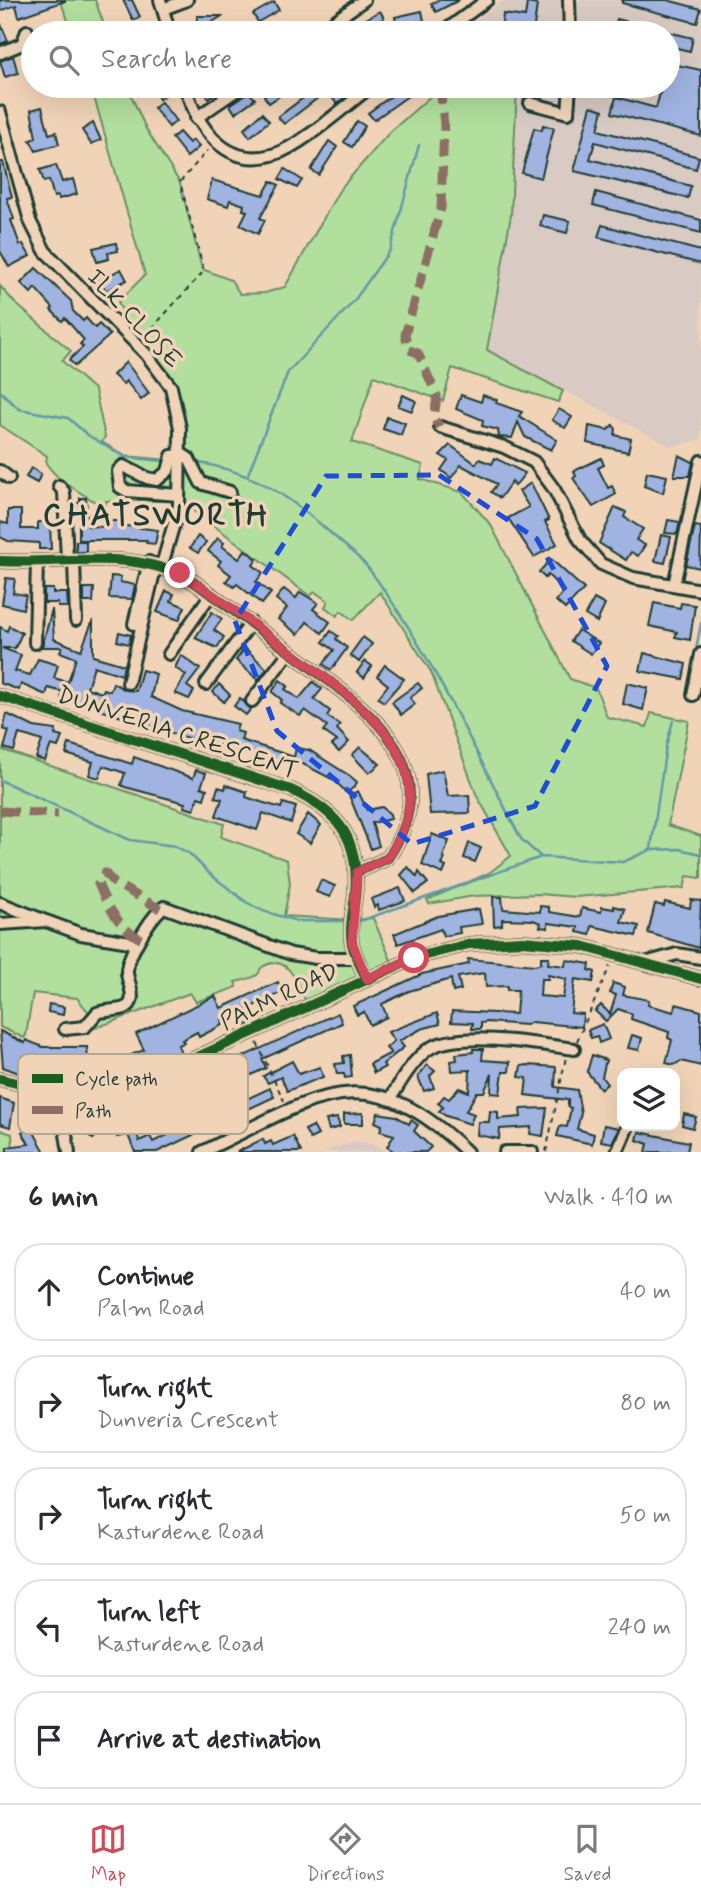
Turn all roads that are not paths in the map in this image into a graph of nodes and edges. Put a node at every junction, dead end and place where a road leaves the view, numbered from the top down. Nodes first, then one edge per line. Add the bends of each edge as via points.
1 (187, 0) edge
2 (365, 0) edge
3 (487, 0) edge
4 (569, 0) edge
5 (161, 4) edge
6 (166, 21) edge
7 (335, 21) edge
8 (458, 21) edge
9 (570, 21) edge
10 (21, 44) edge
11 (0, 53) edge
12 (189, 98) edge
13 (225, 98) edge
14 (356, 98) edge
15 (569, 98) edge
16 (530, 103) dead end
17 (0, 112) edge
18 (196, 118) junction
19 (440, 427) dead end
20 (180, 455) junction
21 (701, 461) edge
22 (59, 486) dead end
23 (230, 492) dead end
24 (179, 495) junction
25 (0, 561) edge
26 (71, 561) junction
27 (37, 562) junction
28 (156, 564) junction
29 (674, 585) junction
30 (701, 590) edge
31 (211, 594) junction
32 (76, 620) dead end
33 (251, 623) junction
34 (134, 624) dead end
35 (35, 643) dead end
36 (289, 652) junction
37 (169, 653) dead end
38 (701, 654) edge
39 (128, 683) dead end
40 (206, 684) dead end
41 (693, 695) dead end
42 (0, 696) edge
43 (252, 702) dead end
44 (357, 872) junction
45 (0, 903) edge
46 (46, 921) junction
47 (0, 925) edge
48 (136, 943) junction
49 (356, 958) junction
50 (701, 958) edge
51 (645, 963) junction
52 (367, 979) junction
53 (701, 979) edge
54 (65, 1029) dead end
55 (571, 1049) road end
56 (202, 1054) edge
57 (0, 1079) edge
58 (18, 1083) edge
59 (391, 1098) junction
60 (248, 1130) edge
61 (626, 1131) edge
62 (66, 1134) edge
63 (240, 1134) edge
64 (69, 1152) edge
65 (202, 1152) edge
66 (467, 1152) edge
67 (505, 1152) edge
68 (532, 1152) edge
69 (617, 1152) edge

1 - 5 street
2 - 7 street
3 - 8 street
4 - 9 street
5 - 6 street
10 - 11 street
12 - 18 street
13 - 18 street
14 - 18 street via 275,154 242,155 215,143
15 - 16 street via 568,113
17 - 20 street, ILK CLOSE via 36,235 58,265 163,373 177,407
19 - 29 street via 504,447 534,462 554,489 580,540 601,564 633,578
20 - 23 street via 189,459 201,483
20 - 24 street, ILK CLOSE
20 - 24 street via 172,456 168,471 157,480 123,466 117,477 127,491
21 - 29 street
22 - 26 street via 64,492
24 - 28 street, ILK CLOSE via 175,525
25 - 27 street
26 - 27 street
26 - 28 street via 136,559
26 - 32 street
27 - 35 street
28 - 31 street
28 - 34 street
28 - 39 street
29 - 30 street
31 - 33 street
31 - 37 street
33 - 36 street
33 - 40 street
36 - 43 street
36 - 44 street via 375,718 399,751 409,798 406,821 388,858
38 - 41 street
42 - 44 street, DUNVERIA CRESCENT via 309,798 340,824 354,851
44 - 49 street, DUNVERIA CRESCENT via 352,942
45 - 46 street
46 - 47 street
46 - 48 street via 81,934
48 - 49 street via 160,909 168,907 291,954
48 - 54 street via 127,971 130,1004 125,1009 97,1013 85,1027
49 - 52 street, DUNVERIA CRESCENT
50 - 51 street via 677,954
51 - 52 street, PALM ROAD via 551,942 489,942 432,952
51 - 53 street, PALM ROAD
52 - 56 street, PALM ROAD
55 - 59 street via 445,1042 422,1053
57 - 58 street, PALM ROAD
59 - 60 street via 331,1094
59 - 66 street via 426,1118
61 - 69 street
62 - 64 street
63 - 65 street
67 - 68 street

